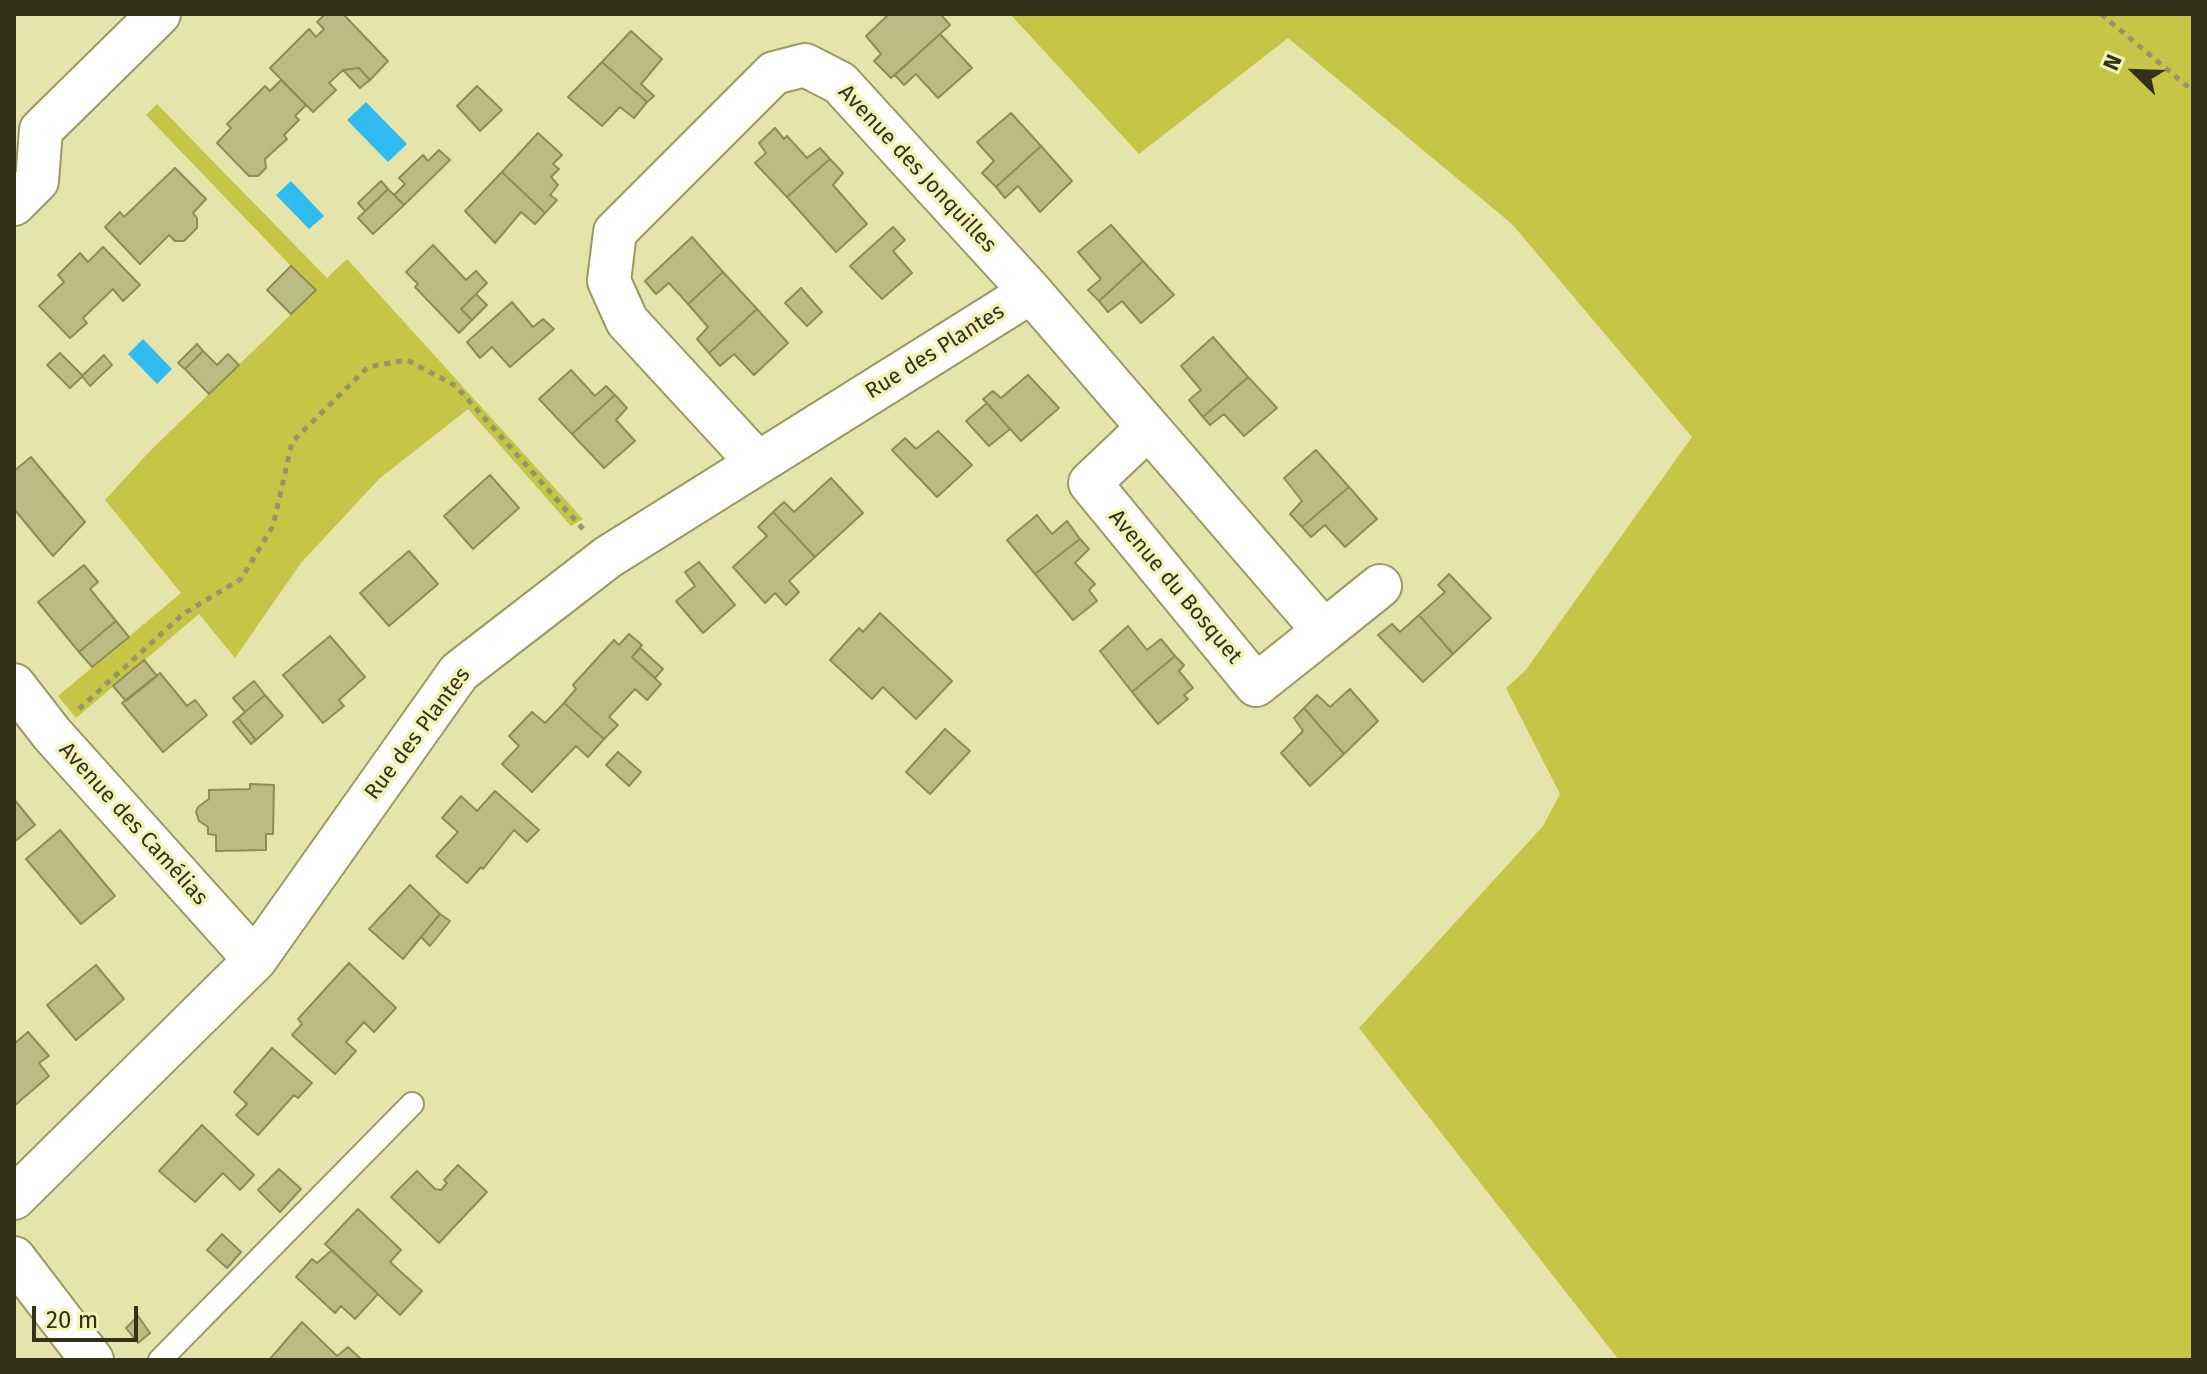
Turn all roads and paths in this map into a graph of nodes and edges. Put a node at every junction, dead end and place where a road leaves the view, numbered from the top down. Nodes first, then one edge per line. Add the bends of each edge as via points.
1 (159, 14) edge
2 (2101, 14) edge
3 (2193, 91) edge
4 (14, 204) edge
5 (1031, 292) junction
6 (1147, 429) junction
7 (757, 462) junction
8 (608, 557) junction
9 (1380, 586) dead end
10 (1324, 631) junction
11 (14, 685) edge
12 (52, 734) junction
13 (255, 960) junction
14 (412, 1104) dead end
15 (14, 1198) edge
16 (14, 1258) edge
17 (92, 1360) edge
18 (160, 1360) edge

1 - 4 street via 41,130 37,181
2 - 3 path
5 - 6 street
5 - 7 street, Rue des Plantes
5 - 7 street, Avenue des Jonquilles via 840,83 805,65 774,73 615,232 609,281 627,321
6 - 10 street
6 - 10 street, Avenue du Bosquet via 1090,483 1256,685
7 - 8 street, Rue des Plantes
8 - 12 path via 456,386 407,360 368,367 292,442 273,526 241,579 183,614
8 - 13 street, Rue des Plantes via 459,672
9 - 10 street, Avenue du Bosquet
11 - 12 street, Avenue des Camélias
12 - 13 street, Avenue des Camélias
13 - 15 street, Rue des Plantes
14 - 18 lane
16 - 17 street

